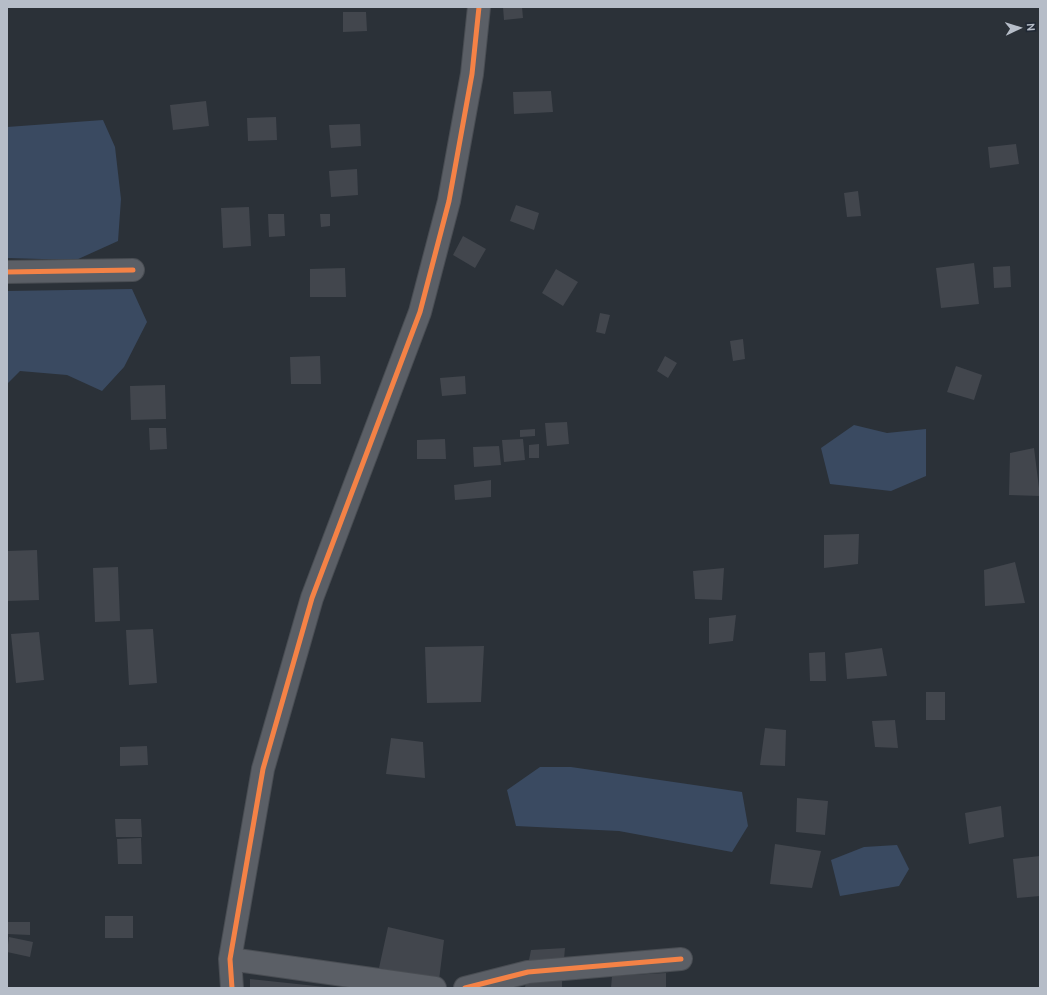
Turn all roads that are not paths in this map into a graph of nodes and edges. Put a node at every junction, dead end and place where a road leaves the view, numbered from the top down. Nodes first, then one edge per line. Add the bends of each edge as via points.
1 (479, 7) edge
2 (133, 270) dead end
3 (7, 272) edge
4 (230, 959) junction
5 (681, 959) dead end
6 (232, 988) edge
7 (435, 988) edge
8 (465, 988) edge

1 - 4 street via 472,74 448,201 420,312 312,598 263,769
2 - 3 street
4 - 6 street
4 - 7 street
5 - 8 street via 528,972

